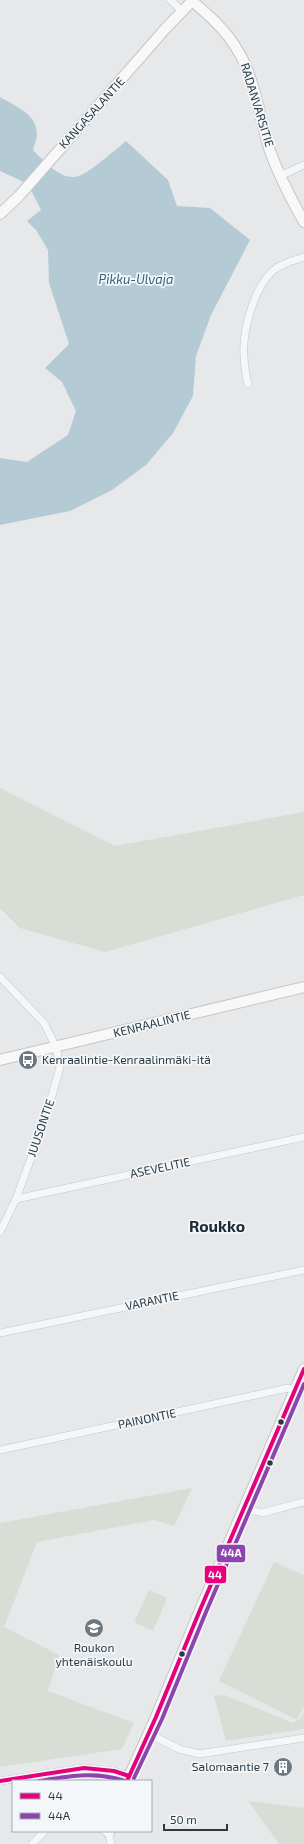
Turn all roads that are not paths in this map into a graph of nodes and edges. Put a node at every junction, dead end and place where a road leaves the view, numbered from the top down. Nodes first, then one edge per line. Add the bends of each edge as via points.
1 (170, 0) edge
2 (192, 0) edge
3 (182, 11) junction
4 (304, 165) edge
5 (280, 176) junction
6 (0, 214) edge
7 (304, 222) edge
8 (304, 257) edge
9 (248, 384) dead end
10 (0, 977) edge
11 (304, 987) edge
12 (56, 1047) junction
13 (0, 1060) edge
14 (304, 1137) edge
15 (16, 1199) junction
16 (0, 1232) edge
17 (304, 1270) edge
18 (0, 1333) edge
19 (304, 1369) edge
20 (295, 1390) junction
21 (0, 1450) edge
22 (304, 1502) edge
23 (244, 1508) junction
24 (149, 1734) junction
25 (304, 1738) edge
26 (128, 1778) edge
27 (0, 1781) edge
28 (44, 1832) edge
29 (107, 1832) edge
30 (32, 1844) edge
31 (111, 1844) edge

1 - 3 street
2 - 3 street, KANGASALANTIE
2 - 5 street, RADANVARSITIE via 217,22 237,48 251,80 262,126
3 - 6 street, KANGASALANTIE
4 - 5 street
5 - 7 street, RADANVARSITIE
8 - 9 street via 278,267 260,288 245,334 244,356
10 - 12 street, JUUSONTIE via 44,1023
11 - 12 street, KENRAALINTIE
12 - 13 street, KENRAALINTIE
12 - 15 street, JUUSONTIE via 60,1067 45,1120
14 - 15 street, ASEVELITIE
15 - 16 street, JUUSONTIE
17 - 18 street, VARANTIE
19 - 20 street
20 - 21 street, PAINONTIE via 288,1388
20 - 23 street
22 - 23 street via 262,1513
23 - 24 street
24 - 25 street via 179,1749 199,1754
24 - 26 street
26 - 27 street via 114,1771 84,1768
28 - 30 street
29 - 31 street

